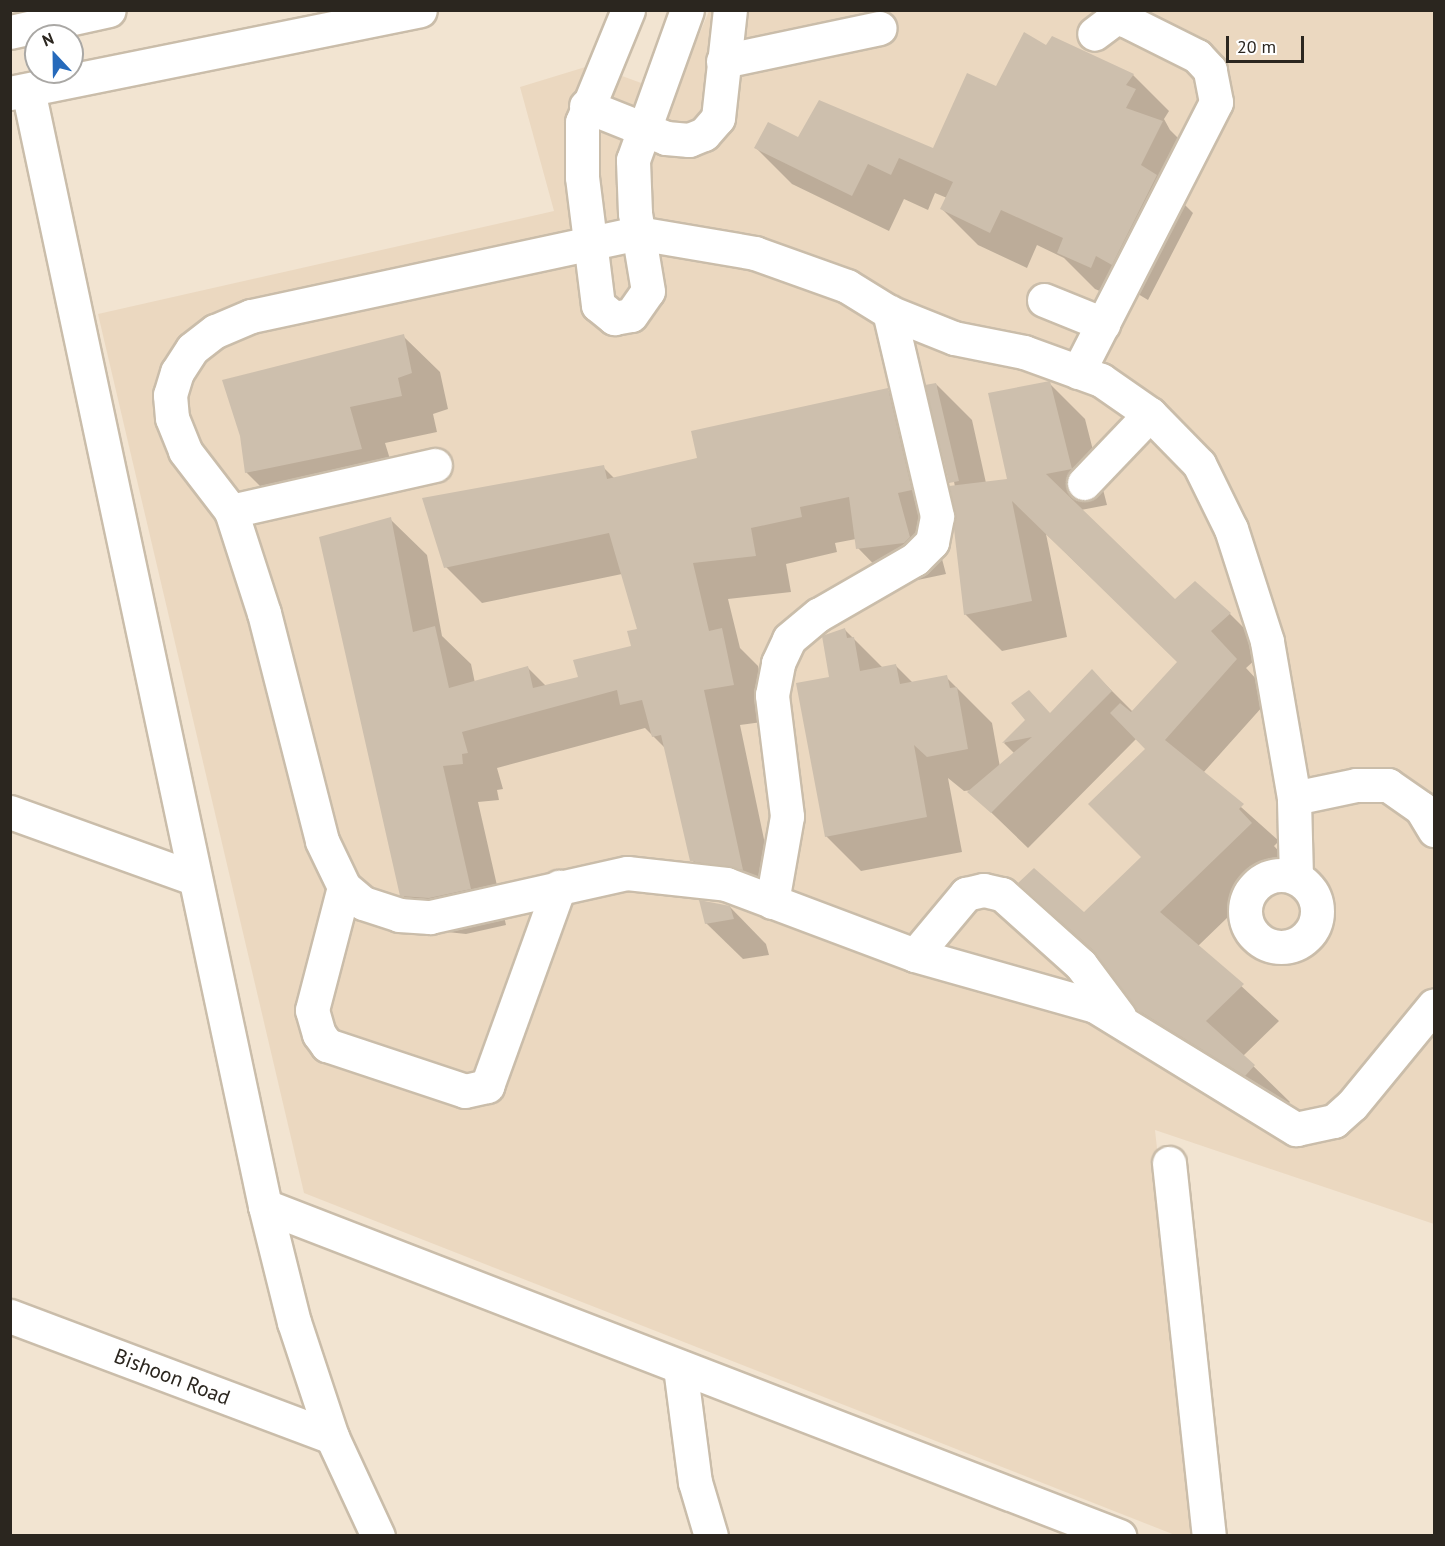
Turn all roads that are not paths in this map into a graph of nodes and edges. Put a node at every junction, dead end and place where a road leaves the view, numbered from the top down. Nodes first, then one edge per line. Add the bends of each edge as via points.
1 (109, 10) edge
2 (420, 10) edge
3 (628, 10) edge
4 (687, 10) edge
5 (730, 10) edge
6 (880, 28) dead end
7 (10, 32) edge
8 (1094, 34) dead end
9 (723, 61) junction
10 (19, 91) edge
11 (586, 106) junction
12 (644, 129) junction
13 (638, 233) junction
14 (593, 244) junction
15 (1044, 300) dead end
16 (889, 312) junction
17 (1103, 324) junction
18 (1078, 372) junction
19 (1150, 414) junction
20 (435, 465) dead end
21 (1084, 483) dead end
22 (231, 511) junction
23 (1294, 798) junction
24 (10, 812) edge
25 (1434, 830) edge
26 (1296, 877) dead end
27 (193, 878) junction
28 (344, 887) junction
29 (559, 887) junction
30 (772, 902) junction
31 (915, 955) junction
32 (1434, 1005) edge
33 (1124, 1023) junction
34 (1169, 1163) dead end
35 (265, 1206) junction
36 (10, 1316) edge
37 (680, 1368) junction
38 (332, 1437) junction
39 (378, 1536) edge
40 (711, 1536) edge
41 (1119, 1536) edge
42 (1209, 1536) edge

1 - 7 street
2 - 10 street
3 - 11 street
4 - 12 street
5 - 9 street
6 - 9 street
8 - 17 street via 1106,22 1125,20 1197,56 1210,70 1216,102
9 - 12 street via 713,128 683,140
10 - 27 street
11 - 12 street
11 - 14 street via 582,177
12 - 13 street via 632,179
13 - 14 street
13 - 14 street via 648,291 644,301 623,318 606,316 598,305
13 - 16 street via 755,253 847,286
14 - 22 street via 251,316 215,331 192,349 170,395 185,451
15 - 17 street
16 - 18 street via 954,338 1024,352
16 - 30 street via 937,516 932,542 915,559 818,615 789,639 778,663 772,695 787,816
17 - 18 street
18 - 19 street
19 - 21 street
19 - 23 street via 1199,464 1231,529 1268,641
20 - 22 street
22 - 28 street via 264,613 322,841
23 - 25 street via 1356,785 1388,785 1420,808
23 - 26 street
24 - 27 street
27 - 35 street
28 - 29 street via 363,903 399,915 430,917
28 - 29 street via 312,1010 319,1034 327,1045 465,1091 487,1086
29 - 30 street via 627,873 672,874 726,884
30 - 31 street
31 - 33 street via 1037,986
31 - 33 street via 966,894 984,890 1002,894 1081,965
32 - 33 street via 1352,1105 1334,1120 1296,1130
34 - 42 street
35 - 37 street
35 - 38 street via 294,1322
36 - 38 street, Bishoon Road
37 - 40 street via 695,1482
37 - 41 street
38 - 39 street

